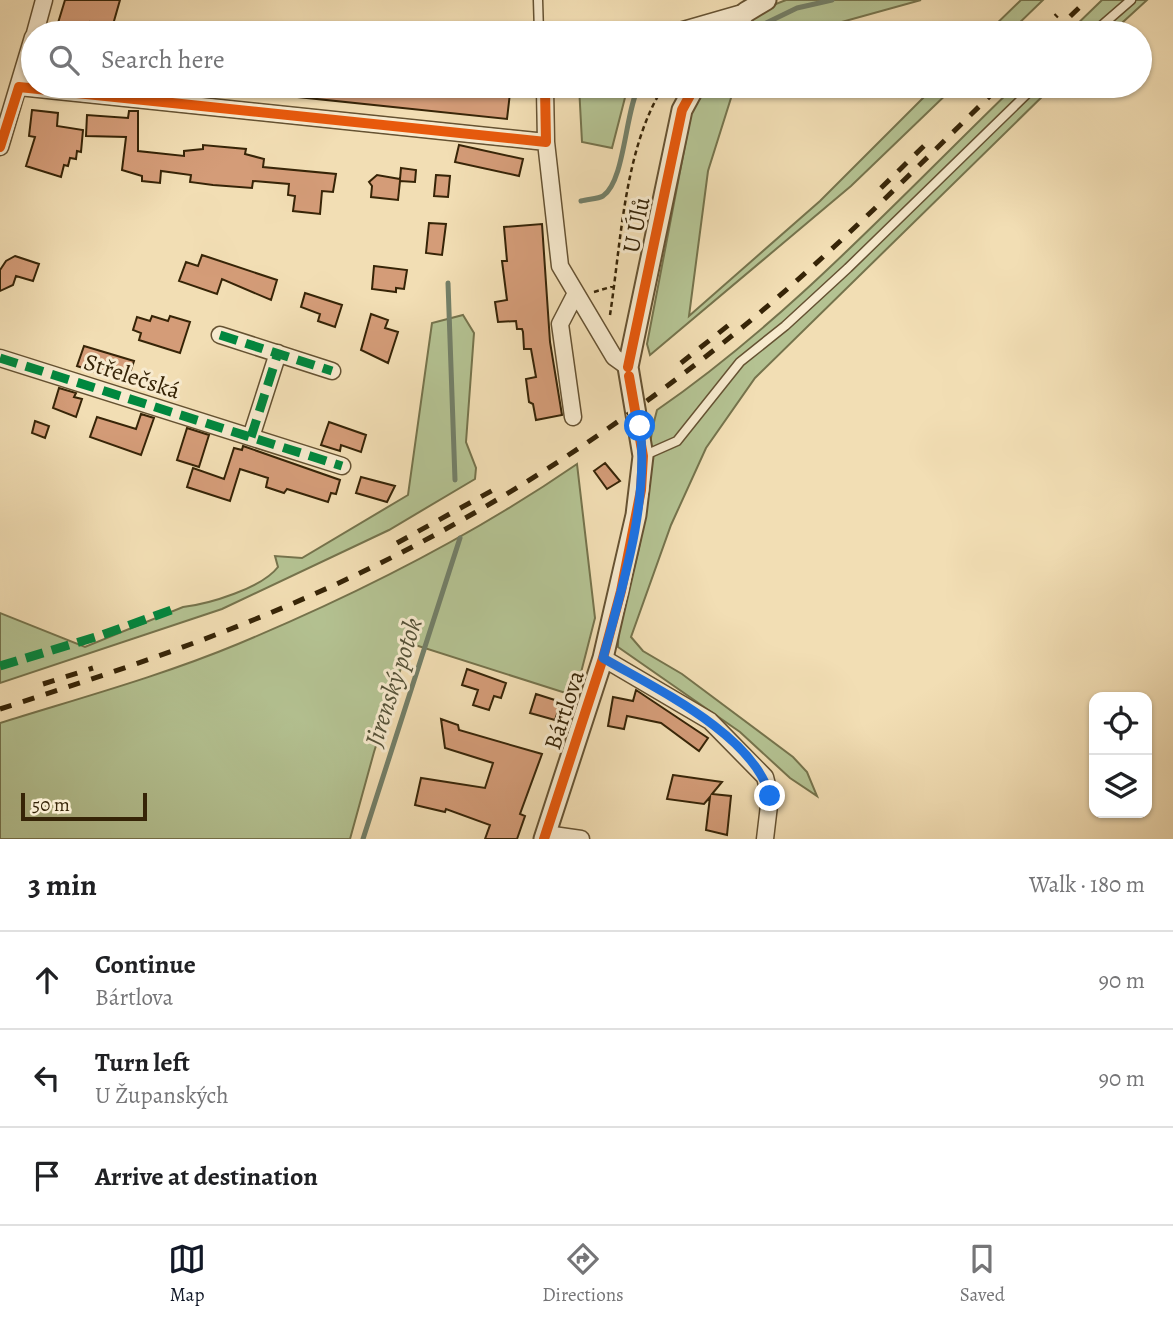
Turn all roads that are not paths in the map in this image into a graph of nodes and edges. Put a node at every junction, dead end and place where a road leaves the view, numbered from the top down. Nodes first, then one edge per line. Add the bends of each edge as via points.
1 (44, 0) edge
2 (538, 0) edge
3 (766, 0) edge
4 (1131, 0) edge
5 (746, 12) junction
6 (38, 21) edge
7 (539, 21) edge
8 (715, 21) edge
9 (738, 21) edge
10 (1107, 21) edge
11 (21, 80) edge
12 (19, 87) joint
13 (124, 98) edge
14 (546, 98) edge
15 (688, 98) edge
16 (1023, 98) edge
17 (546, 142) junction
18 (0, 147) edge
19 (575, 295) junction
20 (220, 335) dead end
21 (278, 354) junction
22 (0, 358) edge
23 (332, 371) dead end
24 (628, 372) junction
25 (573, 417) dead end
26 (251, 437) junction
27 (643, 456) junction
28 (342, 466) dead end
29 (603, 658) junction
30 (545, 836) edge
31 (581, 839) edge
32 (765, 839) edge

1 - 6 street
2 - 7 lane
3 - 5 street
4 - 10 lane
5 - 8 street
5 - 9 street
11 - 12 street
12 - 18 street
13 - 17 street
14 - 17 street
15 - 24 street, U Úlů via 682,110
16 - 27 lane via 785,327 740,362 677,441
17 - 19 street via 560,266
19 - 24 street
19 - 25 street via 561,324
20 - 21 street
21 - 23 street
21 - 26 street
22 - 26 street, Střelečská
24 - 27 street, Bártlova
26 - 28 street, Střelečská
27 - 29 street, Bártlova via 629,553
29 - 30 street, Bártlova
29 - 32 street via 710,721 765,777 770,796
30 - 31 street

